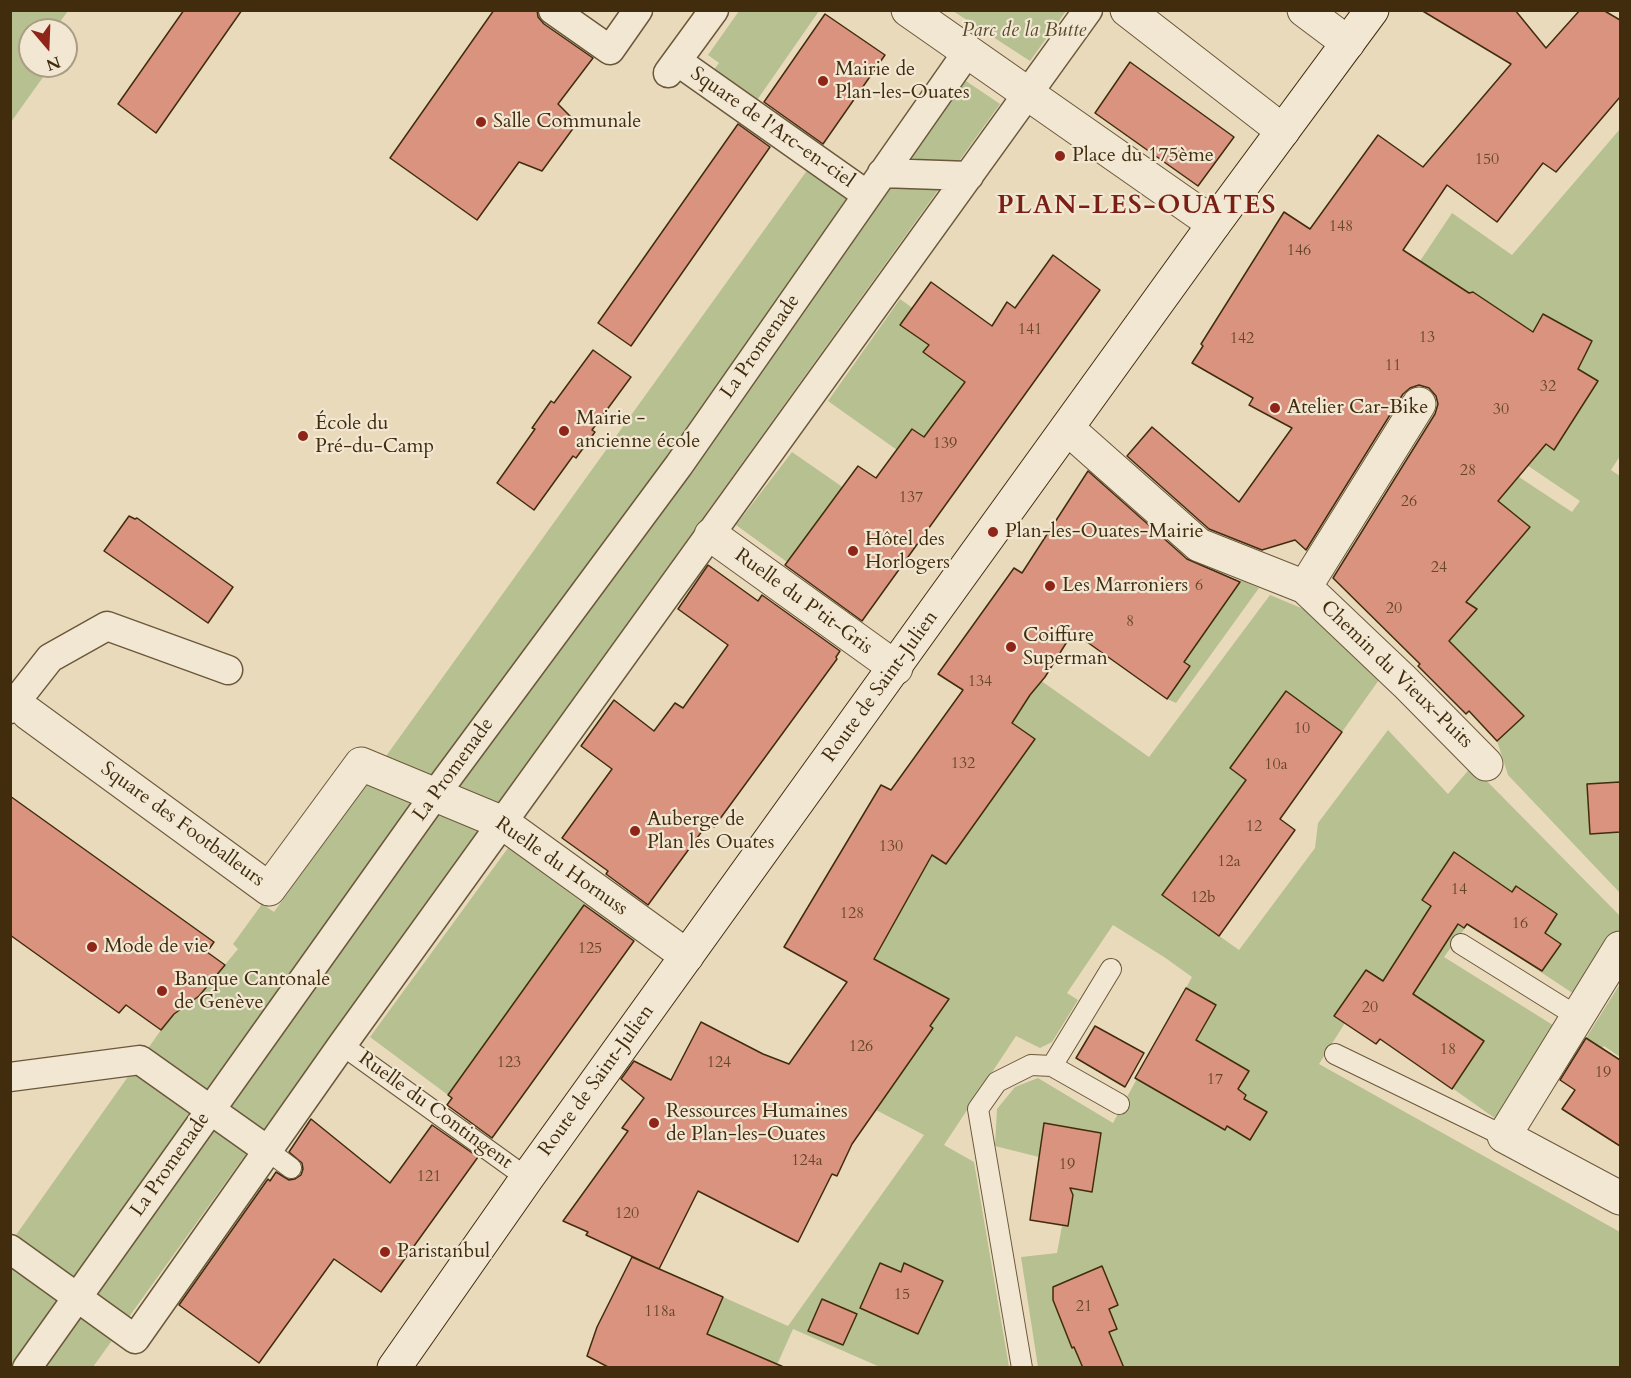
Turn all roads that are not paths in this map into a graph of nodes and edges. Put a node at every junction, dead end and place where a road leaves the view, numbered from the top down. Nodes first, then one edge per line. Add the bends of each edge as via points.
1 (553, 10) edge
2 (638, 10) edge
3 (714, 10) edge
4 (908, 10) edge
5 (1088, 10) edge
6 (1127, 10) edge
7 (1304, 10) edge
8 (1372, 10) edge
9 (1348, 43) junction
10 (968, 51) junction
11 (1029, 95) junction
12 (1283, 131) junction
13 (969, 176) junction
14 (874, 184) junction
15 (1214, 224) junction
16 (1419, 404) dead end
17 (1067, 428) junction
18 (711, 535) junction
19 (1305, 587) junction
20 (896, 668) junction
21 (228, 670) dead end
22 (19, 710) edge
23 (361, 764) joint
24 (1486, 764) dead end
25 (434, 796) junction
26 (503, 823) junction
27 (1461, 944) dead end
28 (1620, 948) edge
29 (687, 956) junction
30 (1111, 969) dead end
31 (1578, 1017) junction
32 (1335, 1054) dead end
33 (334, 1056) junction
34 (1052, 1066) junction
35 (10, 1077) edge
36 (1119, 1104) dead end
37 (209, 1110) junction
38 (1504, 1136) junction
39 (267, 1150) junction
40 (291, 1168) dead end
41 (527, 1178) junction
42 (1620, 1198) edge
43 (10, 1249) edge
44 (77, 1297) junction
45 (27, 1368) edge
46 (394, 1368) edge
47 (1022, 1368) edge

1 - 2 street via 610,50
3 - 14 street, Square de l'Arc-en-ciel via 672,67
4 - 10 street
5 - 11 street
6 - 12 street
7 - 9 street
8 - 9 street, Route de Saint-Julien
9 - 12 street, Route de Saint-Julien
10 - 11 street
10 - 14 street, La Promenade
11 - 13 street
11 - 15 street
12 - 15 street, Route de Saint-Julien
13 - 14 street
13 - 18 street
14 - 25 street, La Promenade via 679,465
15 - 17 street, Route de Saint-Julien
16 - 19 street, Chemin du Vieux-Puits
17 - 19 street, Chemin du Vieux-Puits via 1199,545
17 - 20 street, Route de Saint-Julien
18 - 20 street, Ruelle du P'tit-Gris
18 - 26 street
19 - 24 street, Chemin du Vieux-Puits
20 - 29 street, Route de Saint-Julien
21 - 22 street via 107,626 50,658
22 - 23 street, Square des Footballeurs via 269,889
23 - 25 street, Ruelle du Hornuss
25 - 26 street, Ruelle du Hornuss
25 - 37 street, La Promenade
26 - 29 street, Ruelle du Hornuss
26 - 33 street
27 - 31 lane
28 - 31 street
29 - 41 street, Route de Saint-Julien
30 - 34 lane
31 - 38 street
32 - 38 lane
33 - 39 street
33 - 41 lane, Ruelle du Contingent
34 - 36 lane
34 - 47 lane via 1031,1065 997,1082 978,1109
35 - 37 street via 140,1060
37 - 39 street
37 - 44 street, La Promenade
38 - 42 street
39 - 40 lane
39 - 44 street via 135,1339
41 - 46 street, Route de Saint-Julien
43 - 44 street
44 - 45 street, La Promenade

